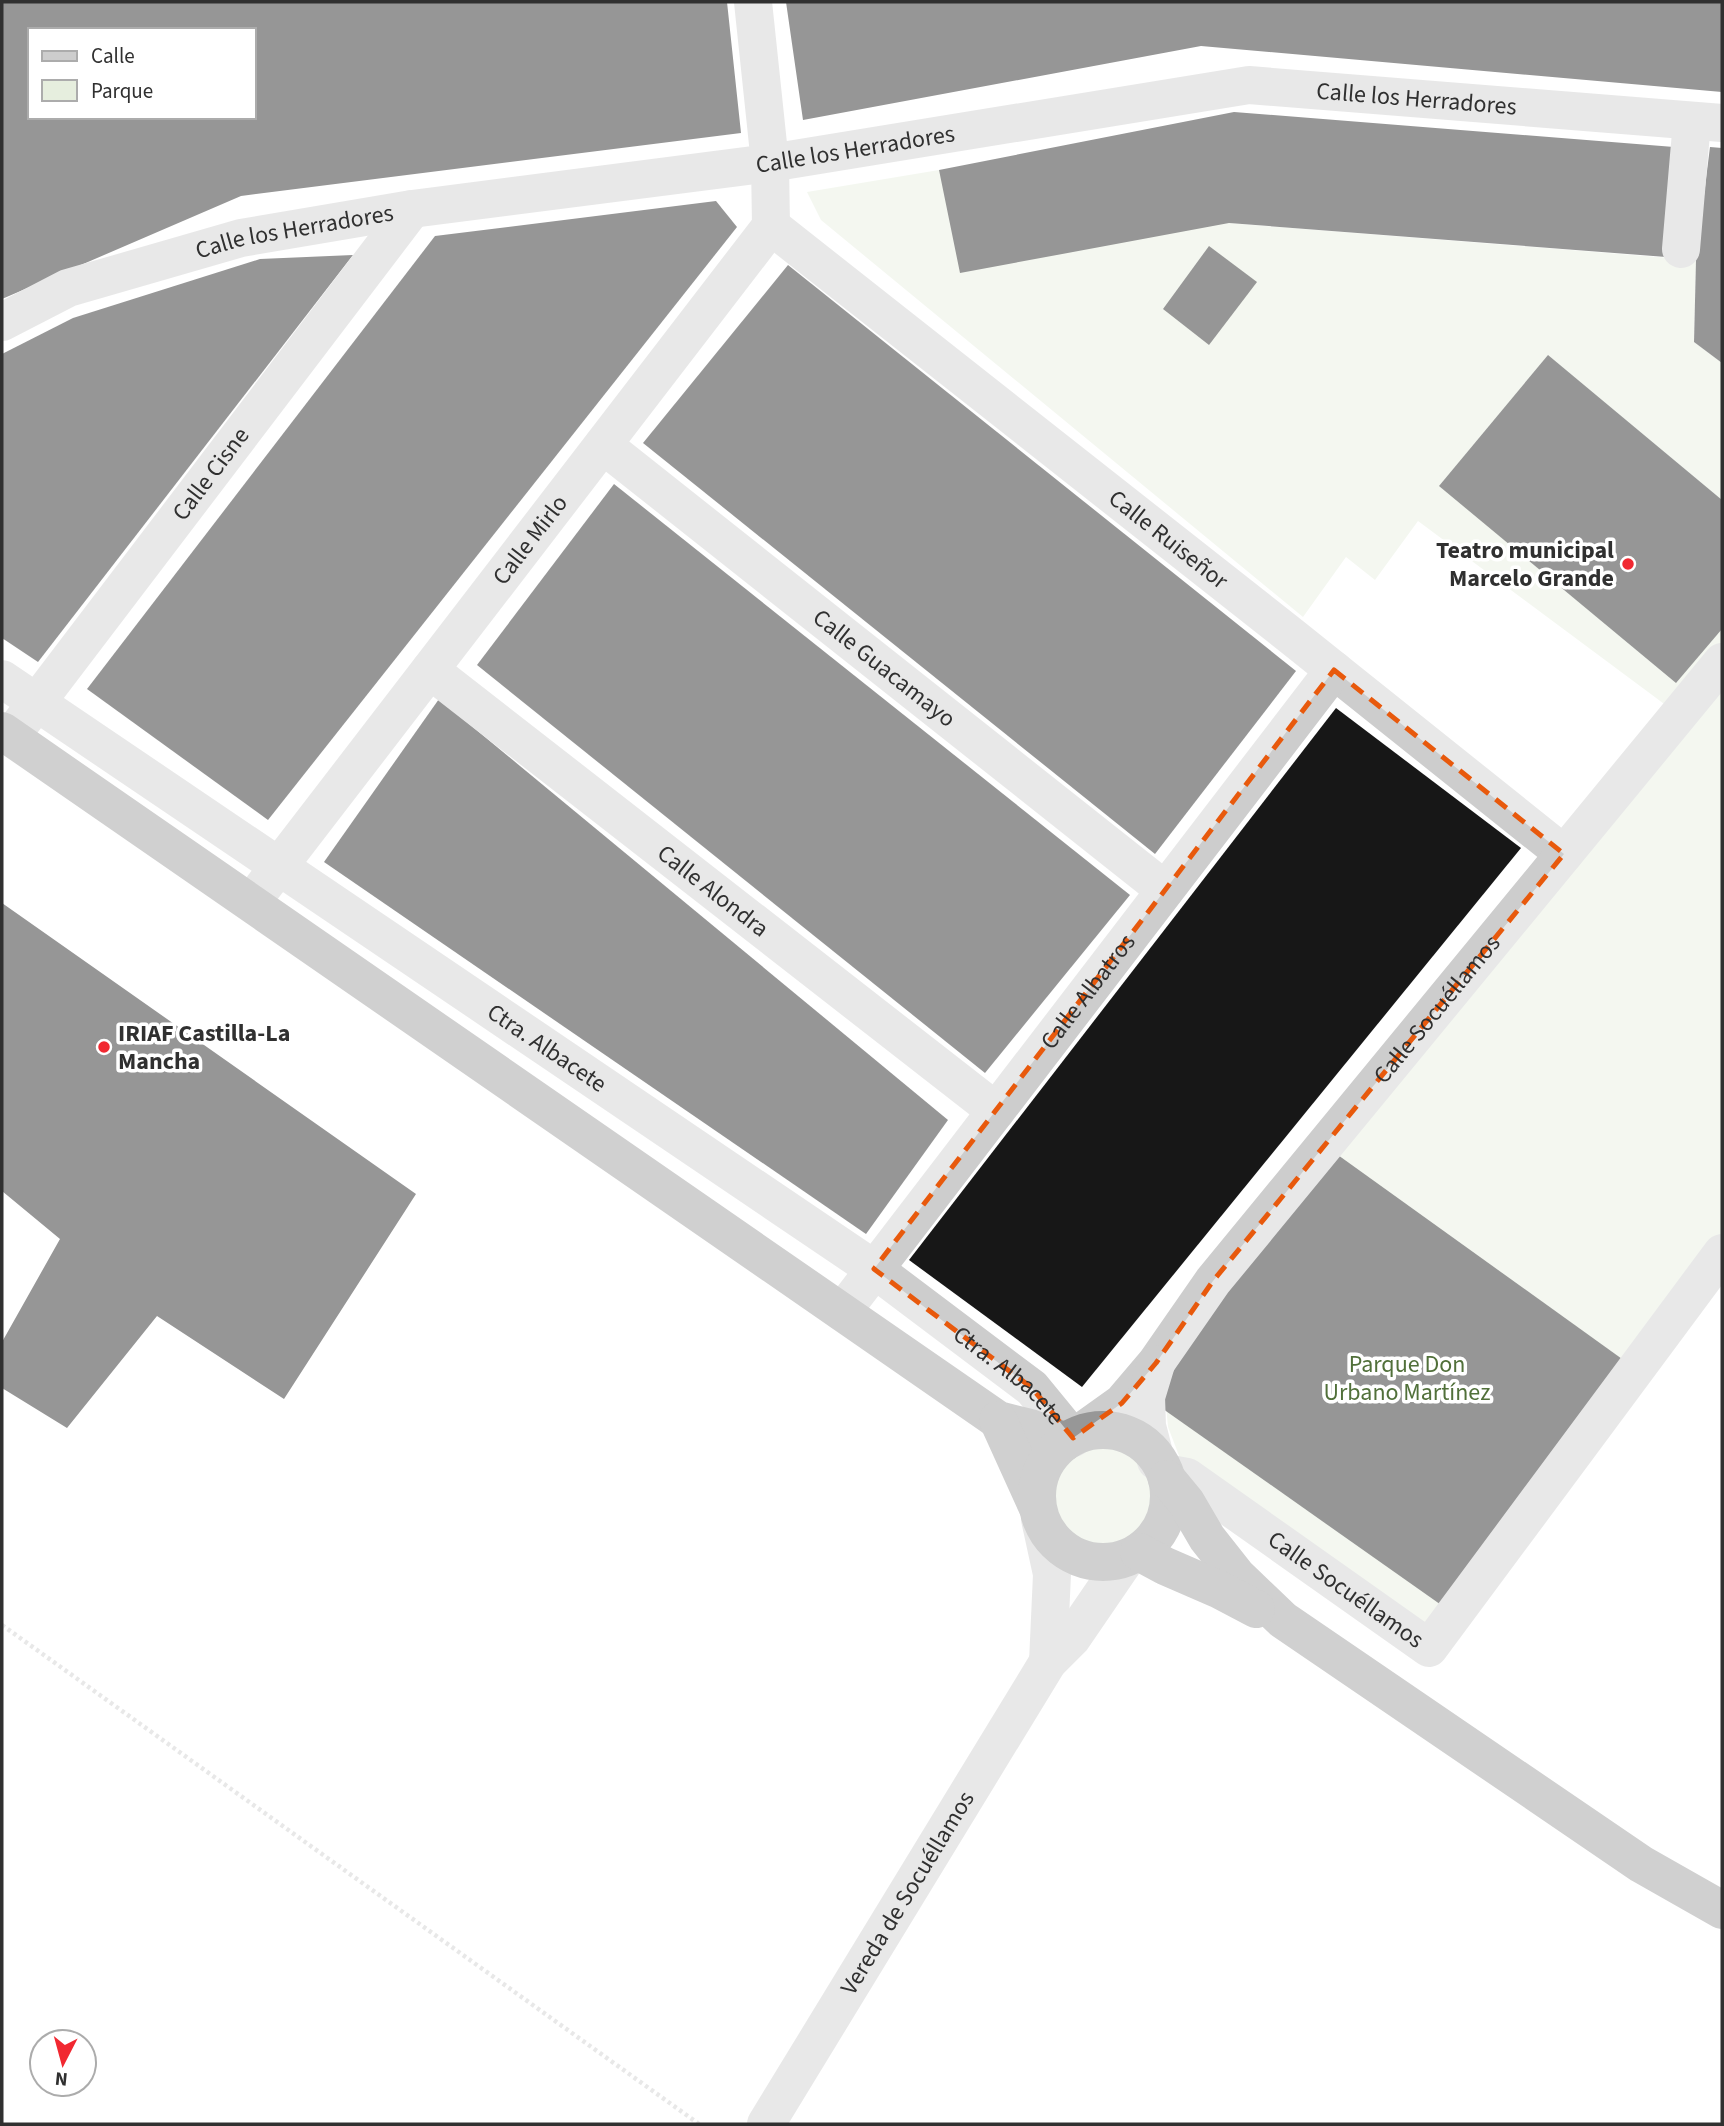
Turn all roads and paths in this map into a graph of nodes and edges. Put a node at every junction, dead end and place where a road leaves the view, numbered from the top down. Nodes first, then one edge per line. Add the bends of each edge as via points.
1 (753, 2) edge
2 (1707, 122) edge
3 (770, 163) junction
4 (412, 209) junction
5 (771, 226) junction
6 (1681, 249) dead end
7 (2, 322) edge
8 (603, 445) junction
9 (1722, 662) edge
10 (430, 670) junction
11 (1334, 670) junction
12 (2, 679) edge
13 (37, 703) junction
14 (6, 734) edge
15 (1564, 854) junction
16 (278, 866) junction
17 (1165, 890) junction
18 (250, 903) junction
19 (996, 1111) junction
20 (1722, 1253) edge
21 (874, 1269) junction
22 (842, 1312) junction
23 (1156, 1363) junction
24 (998, 1420) junction
25 (1069, 1440) junction
26 (1163, 1471) junction
27 (1039, 1513) junction
28 (1133, 1556) junction
29 (1283, 1620) junction
30 (2, 1626) edge
31 (1048, 1662) junction
32 (1722, 1910) edge
33 (699, 2124) edge
34 (766, 2124) edge

1 - 3 street
2 - 3 street, Calle los Herradores via 1249,85
2 - 6 street
3 - 4 street, Calle los Herradores
3 - 5 street
4 - 7 street, Calle los Herradores via 241,238 68,288
4 - 13 street, Calle Cisne
5 - 8 street, Calle Mirlo
5 - 11 street, Calle Ruiseñor
8 - 10 street, Calle Mirlo
8 - 17 street, Calle Guacamayo
9 - 15 street, Calle Socuéllamos
10 - 16 street, Calle Mirlo
10 - 19 street, Calle Alondra
11 - 15 street, Calle Ruiseñor
11 - 17 street, Calle Albatros
12 - 13 street, Ctra. Albacete
13 - 14 street, Calle Cisne
13 - 16 street, Ctra. Albacete
14 - 18 highway
15 - 23 street, Calle Socuéllamos via 1213,1281
16 - 18 street, Calle Mirlo
16 - 21 street, Ctra. Albacete
17 - 19 street, Calle Albatros
18 - 22 highway
19 - 21 street, Calle Albatros
20 - 26 street, Calle Socuéllamos via 1429,1648 1186,1478
21 - 22 street, Calle Albatros
21 - 25 street, Ctra. Albacete via 1032,1388
22 - 24 highway
23 - 25 street, Calle Socuéllamos via 1122,1403
23 - 26 street, Calle Socuéllamos via 1146,1397 1147,1426
24 - 25 highway
24 - 27 highway
25 - 26 highway via 1098,1430 1121,1433 1146,1446
25 - 27 highway via 1041,1472
26 - 28 highway via 1170,1491 1167,1514 1156,1537
26 - 29 highway via 1237,1576
27 - 28 highway via 1052,1539 1072,1555 1103,1563
27 - 31 street, Vereda de Socuéllamos via 1052,1574
28 - 29 highway
28 - 31 street, Vereda de Socuéllamos via 1072,1638
29 - 32 highway via 1641,1864
30 - 33 path
31 - 34 street, Vereda de Socuéllamos

